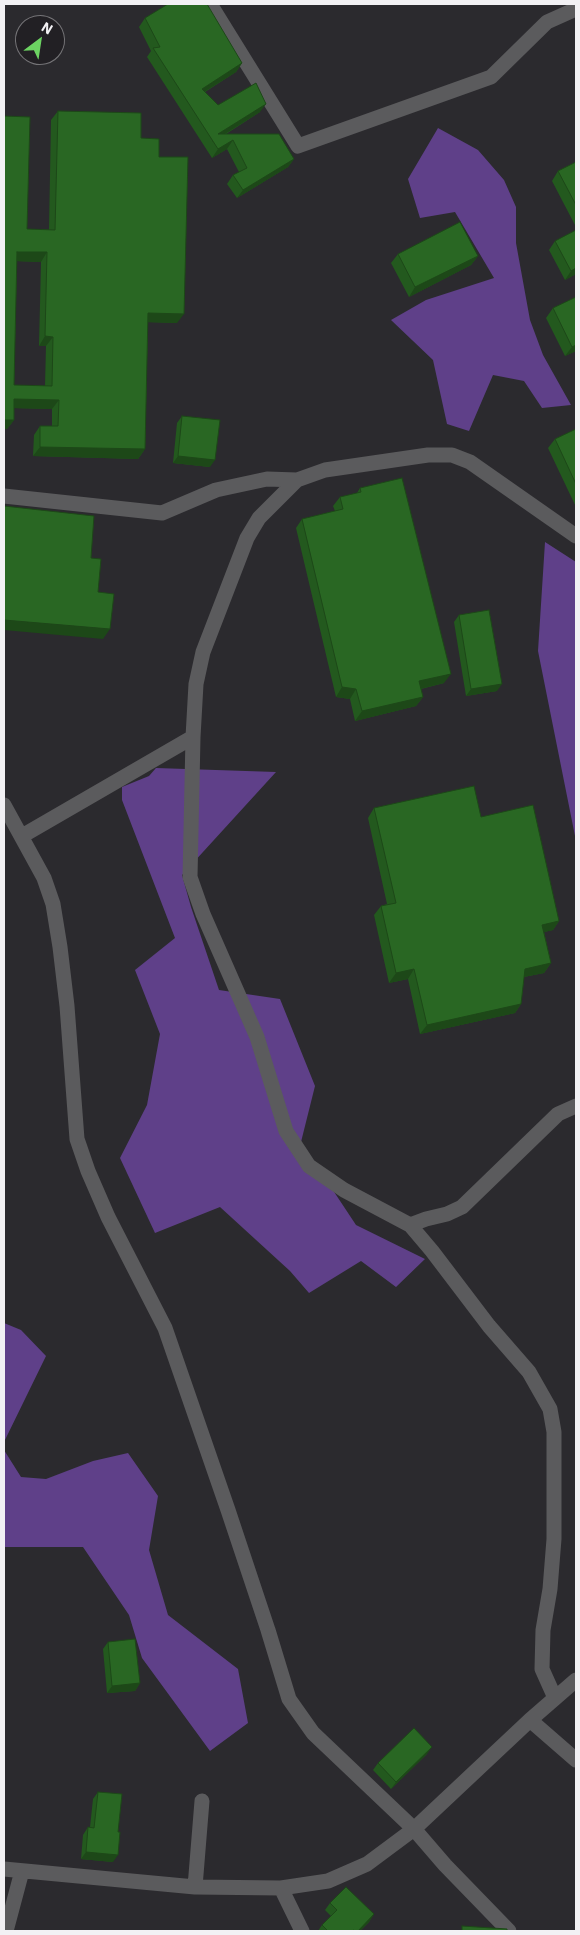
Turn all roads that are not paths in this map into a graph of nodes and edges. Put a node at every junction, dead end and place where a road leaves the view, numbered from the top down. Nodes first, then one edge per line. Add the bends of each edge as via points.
1 (210, 4) edge
2 (576, 9) edge
3 (297, 480) junction
4 (4, 496) edge
5 (576, 536) edge
6 (193, 737) junction
7 (4, 805) edge
8 (22, 836) junction
9 (576, 1106) edge
10 (410, 1225) junction
11 (576, 1680) edge
12 (555, 1698) junction
13 (530, 1720) junction
14 (576, 1760) edge
15 (202, 1801) dead end
16 (414, 1830) junction
17 (4, 1869) edge
18 (22, 1871) junction
19 (195, 1887) junction
20 (281, 1888) junction
21 (6, 1931) edge
22 (302, 1931) edge
23 (509, 1931) edge

1 - 2 street via 298,146 491,77 547,22
3 - 4 street via 267,479 216,490 162,513
3 - 5 street via 325,470 428,455 452,455 470,462
3 - 6 street via 259,518 247,538 203,652 196,684
6 - 8 street
6 - 10 street via 190,878 257,1037 286,1131 309,1166 344,1190
7 - 8 street
8 - 16 street via 44,878 53,904 67,1006 77,1139 108,1216 165,1328 289,1699 313,1733
9 - 10 street via 558,1114 462,1207
10 - 12 street via 529,1372 550,1409 554,1432 554,1539 543,1630 542,1669
11 - 12 street
12 - 13 street
13 - 14 street
13 - 16 street
15 - 19 street
16 - 20 street via 368,1864 328,1881
16 - 23 street
17 - 18 street
18 - 19 street
18 - 21 street
19 - 20 street
20 - 22 street

